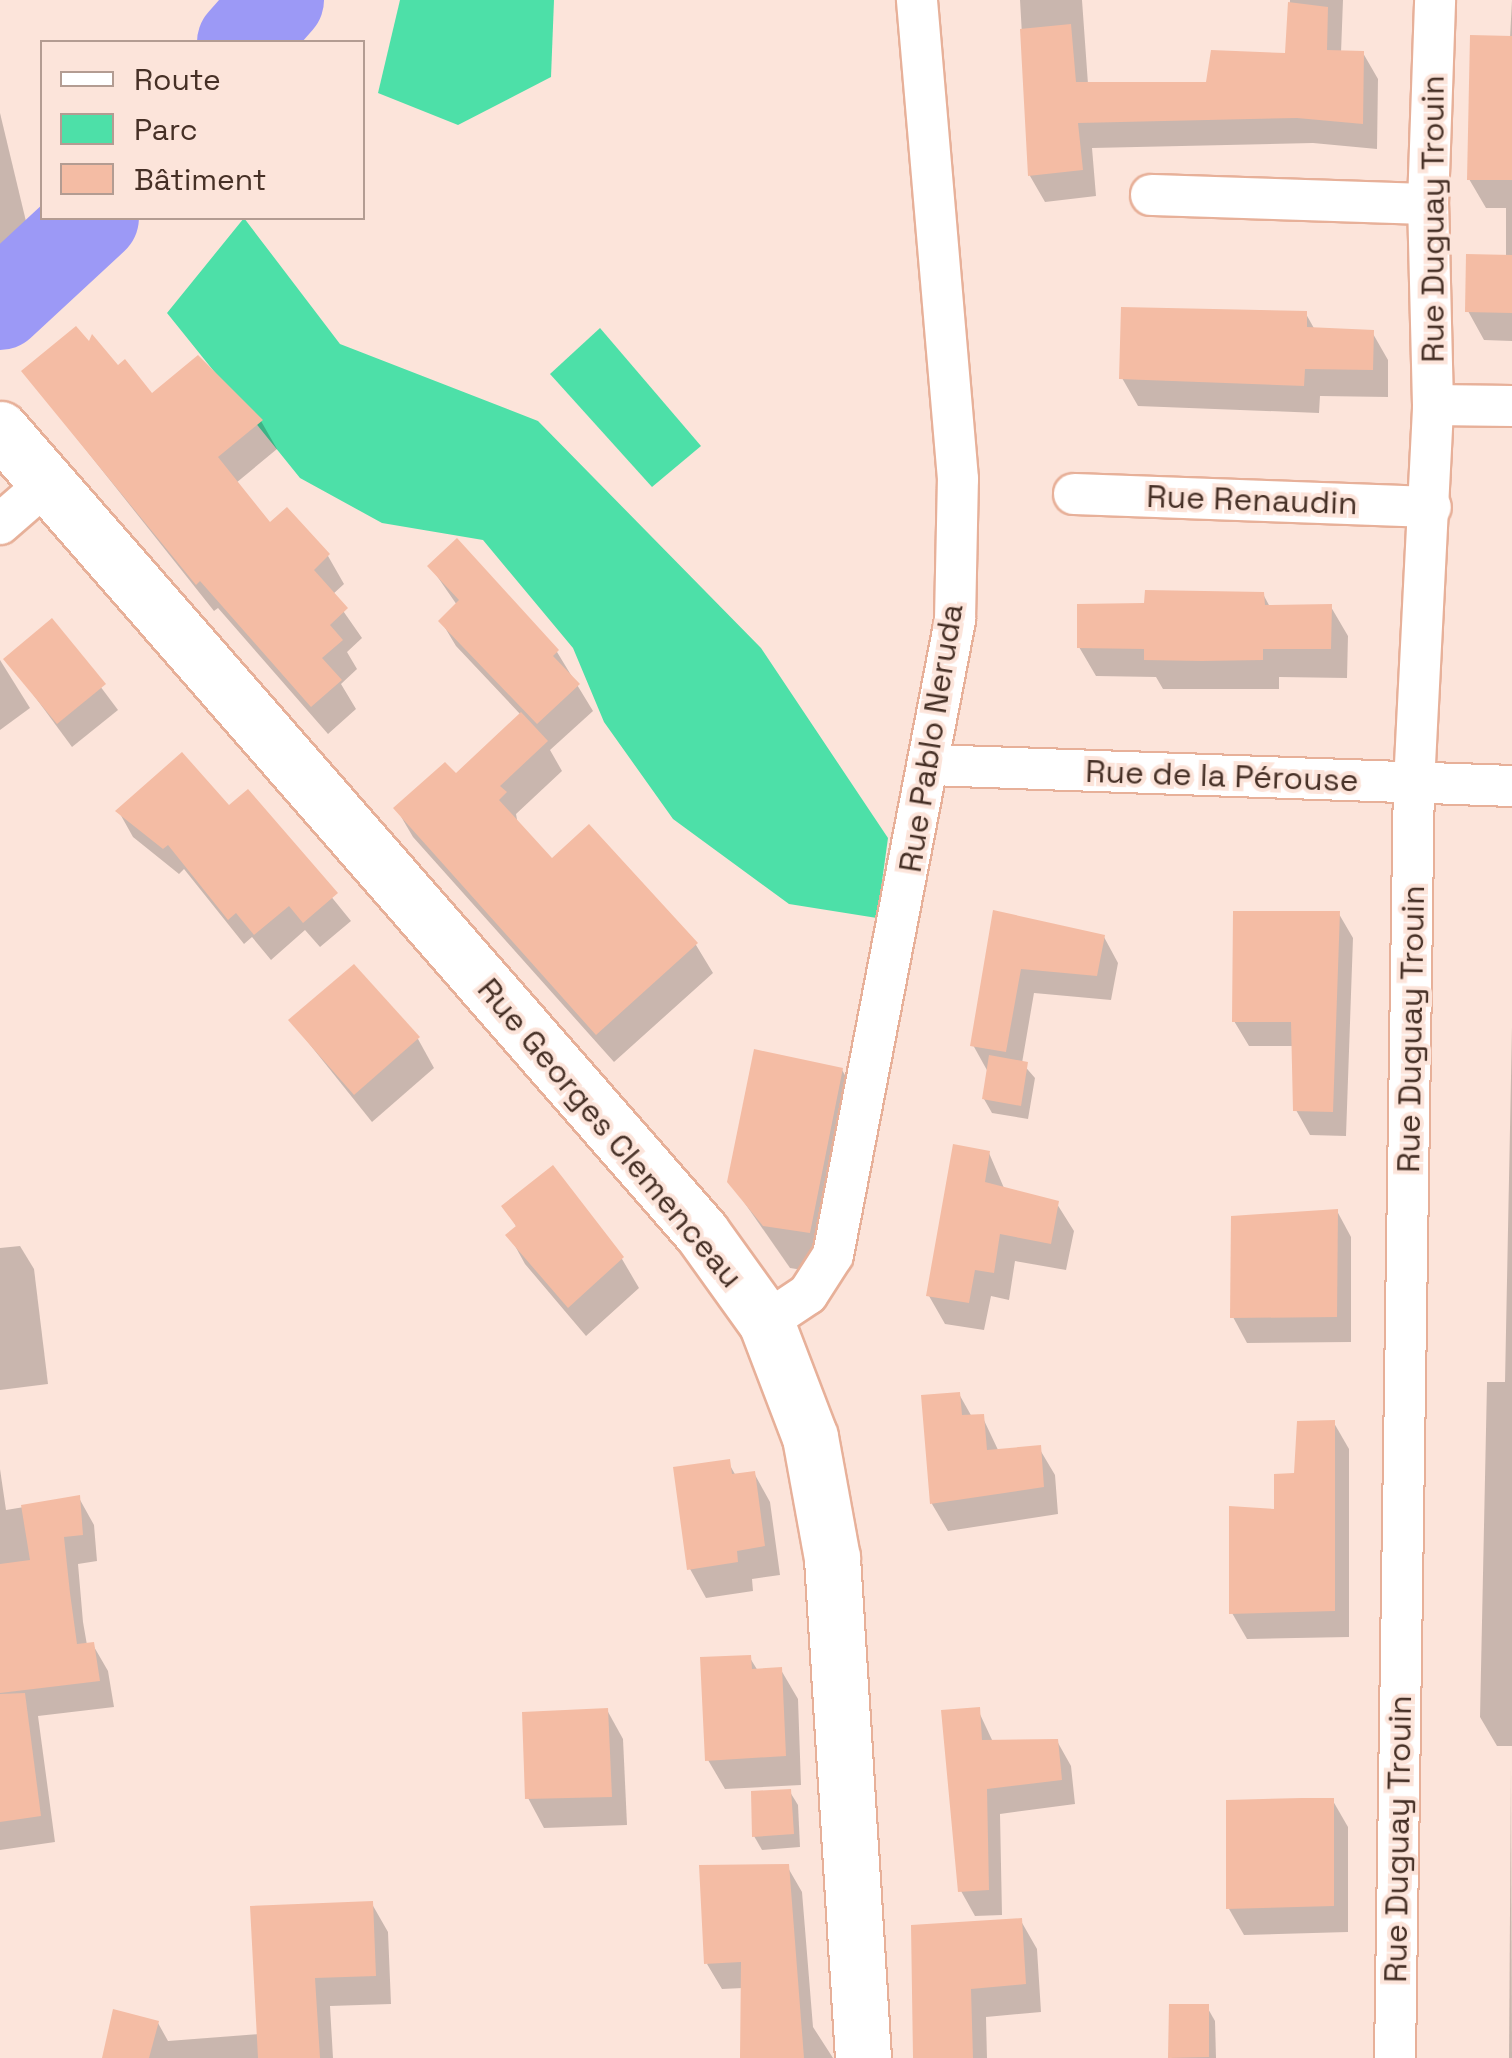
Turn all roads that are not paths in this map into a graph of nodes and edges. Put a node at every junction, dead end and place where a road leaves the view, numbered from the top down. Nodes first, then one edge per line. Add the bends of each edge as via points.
1 (916, 0) edge
2 (1435, 0) edge
3 (1151, 195) dead end
4 (1428, 204) junction
5 (1433, 405) junction
6 (1512, 406) edge
7 (0, 429) edge
8 (46, 484) junction
9 (1074, 494) dead end
10 (1430, 507) junction
11 (0, 524) edge
12 (931, 766) junction
13 (1414, 784) junction
14 (1512, 786) edge
15 (766, 1322) junction
16 (864, 2058) edge
17 (1395, 2058) edge

1 - 12 street, Rue Pablo Neruda via 958,479 955,620
2 - 4 street, Rue Duguay Trouin
3 - 4 street
4 - 5 street, Rue Duguay Trouin
5 - 6 street
5 - 10 street, Rue Duguay Trouin
7 - 8 main road, Rue Georges Clemenceau
8 - 11 street
8 - 15 main road, Rue Georges Clemenceau via 702,1233
9 - 10 street, Rue Renaudin
10 - 13 street, Rue Duguay Trouin
12 - 13 street, Rue de la Pérouse
12 - 15 street, Rue Pablo Neruda via 833,1255 808,1294
13 - 14 street, Rue de la Pérouse
13 - 17 street, Rue Duguay Trouin
15 - 16 main road, Rue Georges Clemenceau via 810,1437 832,1558

